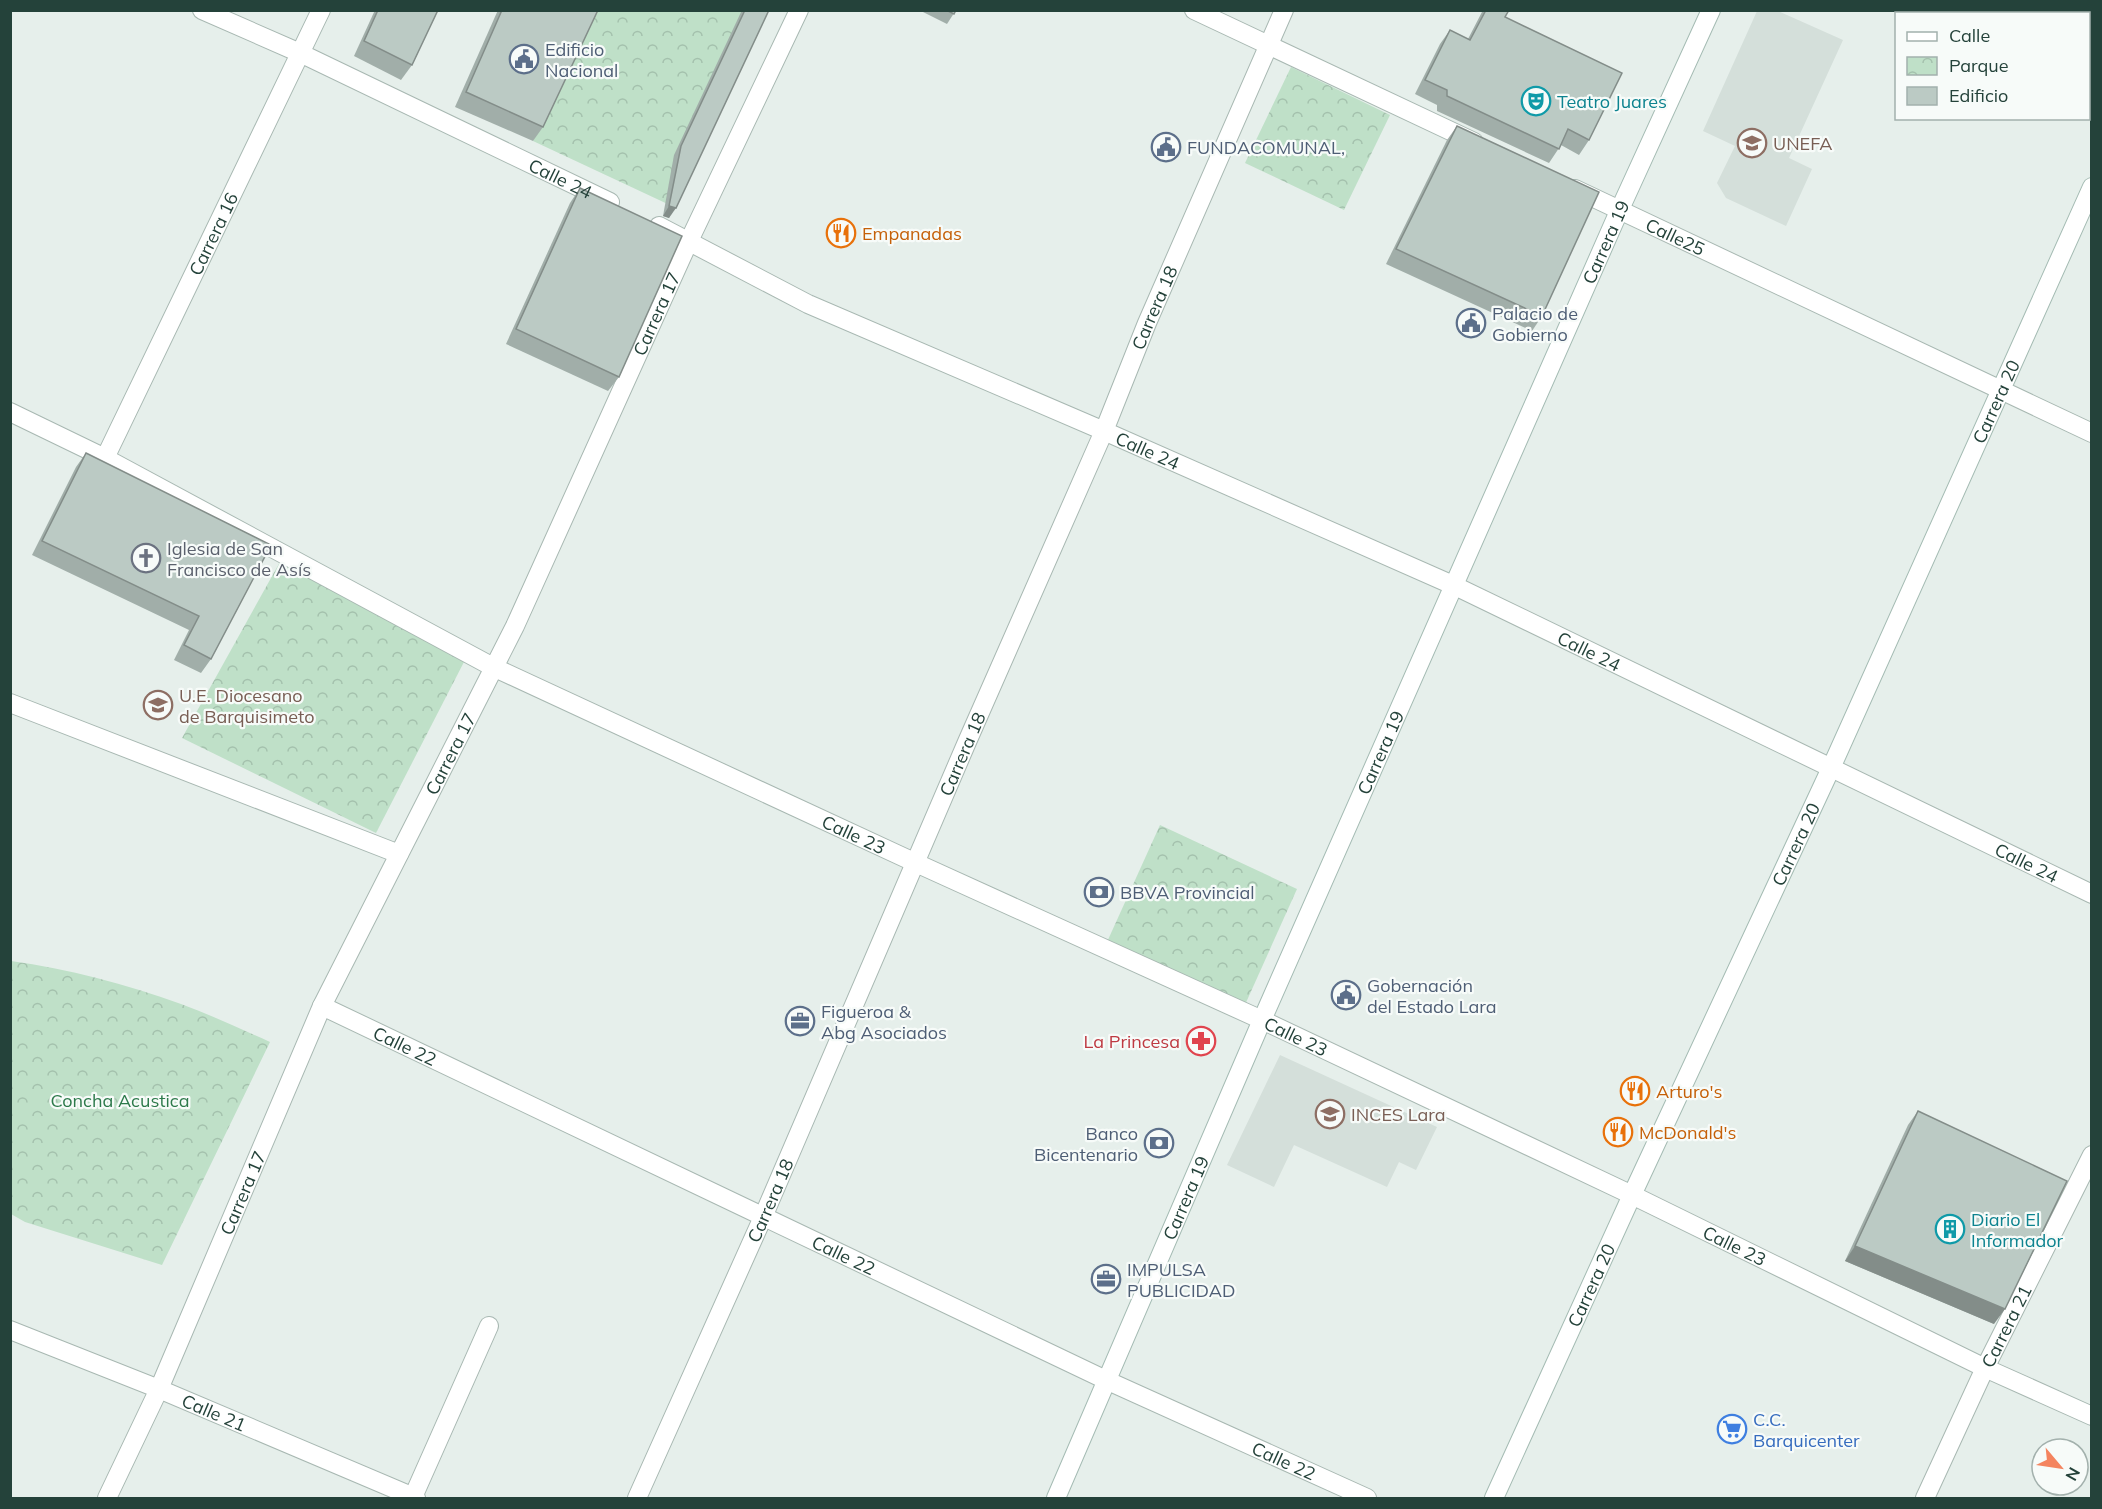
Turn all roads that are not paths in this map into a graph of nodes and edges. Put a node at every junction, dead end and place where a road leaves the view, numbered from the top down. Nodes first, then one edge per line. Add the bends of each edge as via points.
1 (201, 10) edge
2 (321, 10) edge
3 (799, 10) edge
4 (1194, 10) edge
5 (1284, 10) edge
6 (1711, 10) edge
7 (1269, 47) junction
8 (300, 53) junction
9 (1492, 150) edge
10 (1556, 180) edge
11 (2091, 187) edge
12 (624, 209) edge
13 (1620, 209) junction
14 (646, 220) edge
15 (689, 241) junction
16 (2001, 389) junction
17 (10, 412) edge
18 (1104, 431) junction
19 (2091, 433) edge
20 (105, 458) junction
21 (1455, 586) junction
22 (493, 667) junction
23 (10, 703) edge
24 (1831, 768) junction
25 (399, 854) junction
26 (916, 863) junction
27 (2091, 894) edge
28 (322, 1006) junction
29 (1262, 1020) junction
30 (2091, 1155) edge
31 (1632, 1195) junction
32 (763, 1217) junction
33 (489, 1326) dead end
34 (10, 1330) edge
35 (1985, 1368) junction
36 (1108, 1381) junction
37 (159, 1389) junction
38 (2091, 1416) edge
39 (107, 1498) edge
40 (415, 1498) edge
41 (637, 1498) edge
42 (1056, 1498) edge
43 (1368, 1498) edge
44 (1494, 1498) edge
45 (1925, 1498) edge

1 - 8 street, Calle 24
2 - 8 street, Carrera 16
3 - 15 street, Carrera 17
4 - 7 street
5 - 7 street, Carrera 18
6 - 13 street, Carrera 19
7 - 9 street
7 - 18 street, Carrera 18 via 1147,323
8 - 12 street, Calle 24
8 - 20 street, Carrera 16
10 - 13 street, Calle25
11 - 16 street, Carrera 20
13 - 16 street, Calle25
13 - 21 street, Carrera 19
14 - 15 street, Calle 24
15 - 18 street, Calle 24 via 808,303
15 - 22 street, Carrera 17
16 - 19 street, Calle25
16 - 24 street, Carrera 20
17 - 20 street, Calle 23
18 - 21 street, Calle 24
18 - 26 street, Carrera 18
20 - 22 street, Calle 23
21 - 24 street, Calle 24
21 - 29 street, Carrera 19
22 - 25 street, Carrera 17
22 - 26 street, Calle 23
23 - 25 street
24 - 27 street, Calle 24
24 - 31 street, Carrera 20
25 - 28 street, Carrera 17
26 - 29 street, Calle 23
26 - 32 street, Carrera 18
28 - 32 street, Calle 22
28 - 37 street, Carrera 17
29 - 31 street, Calle 23
29 - 36 street, Carrera 19
30 - 35 street, Carrera 21
31 - 35 street, Calle 23
31 - 44 street, Carrera 20
32 - 36 street, Calle 22
32 - 41 street, Carrera 18
33 - 40 street
34 - 37 street, Calle 21
35 - 38 street, Calle 23
35 - 45 street, Carrera 21
36 - 42 street, Carrera 19
36 - 43 street, Calle 22
37 - 39 street, Carrera 17
37 - 40 street, Calle 21

